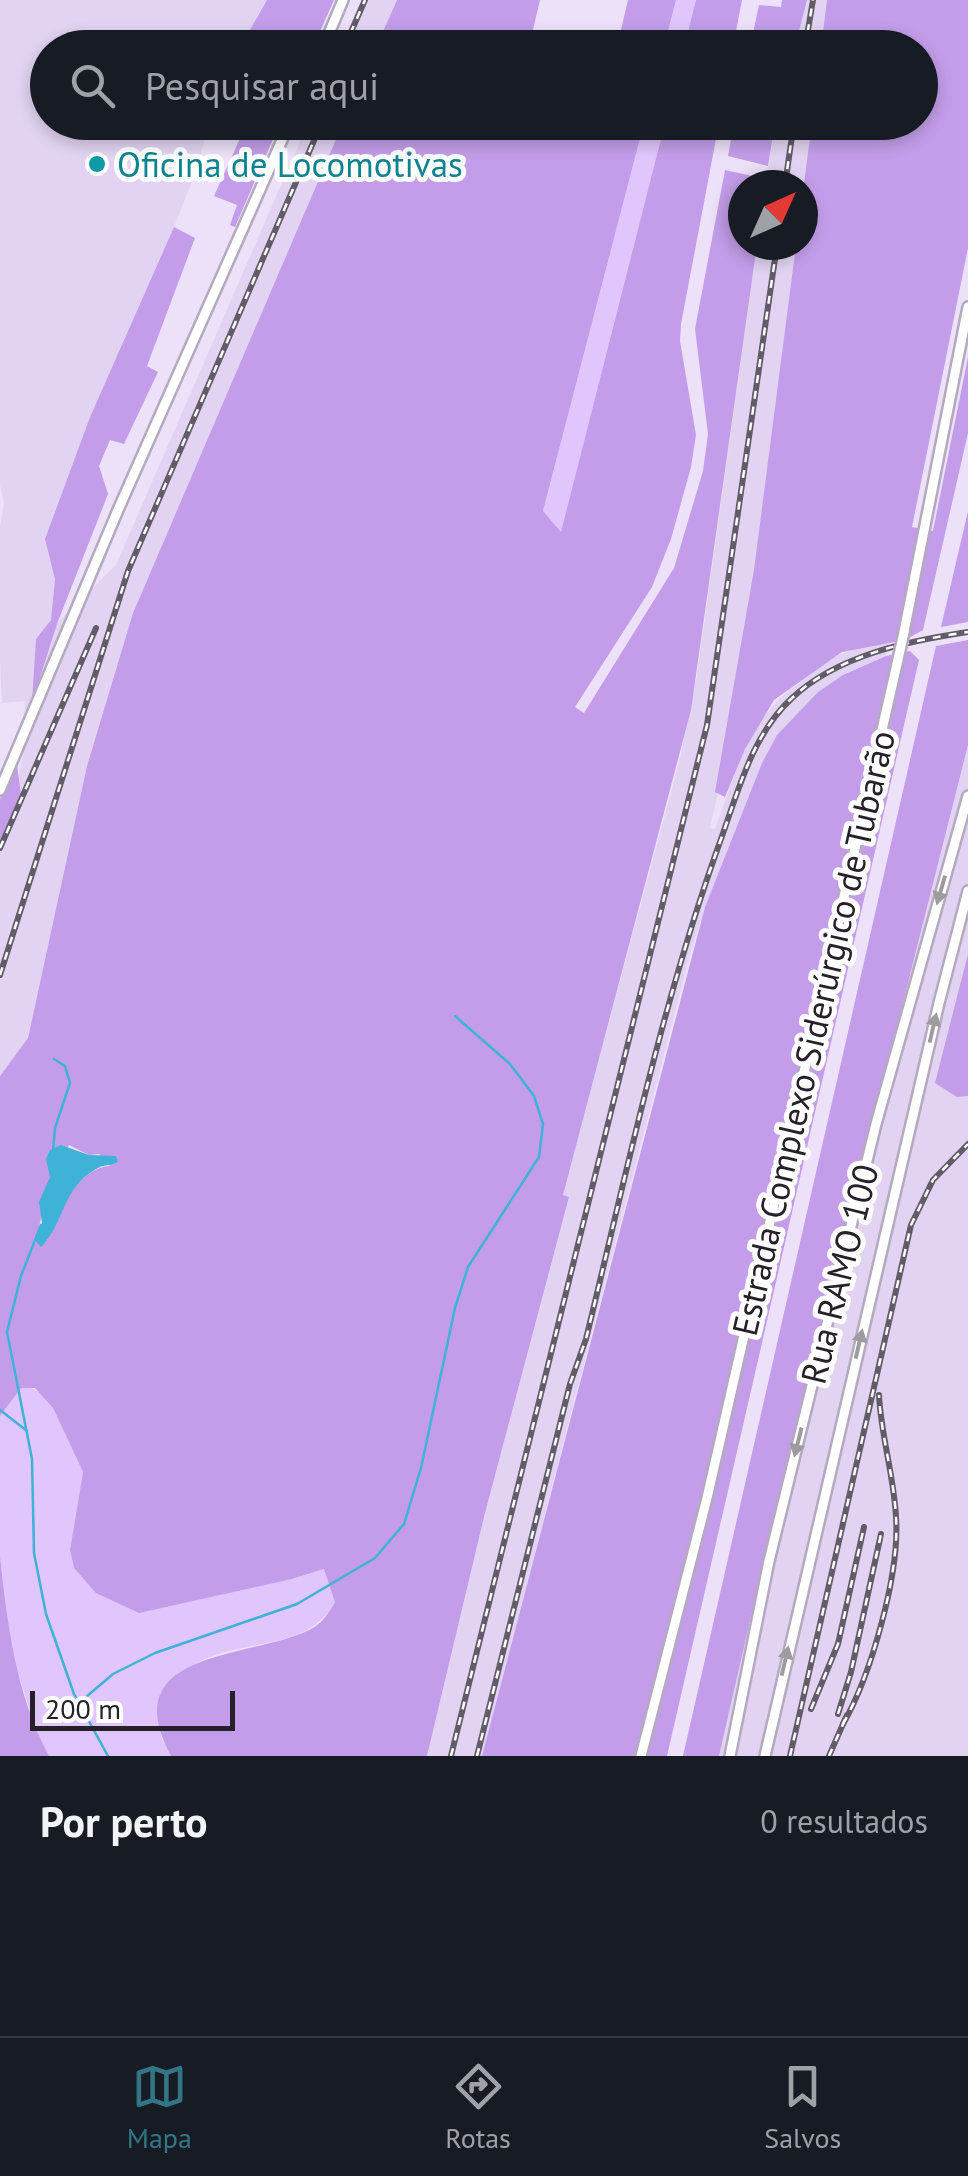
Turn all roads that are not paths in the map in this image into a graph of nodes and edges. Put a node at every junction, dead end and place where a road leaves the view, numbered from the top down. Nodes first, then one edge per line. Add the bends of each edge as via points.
1 (343, 0) edge
2 (330, 30) edge
3 (282, 140) edge
4 (968, 307) edge
5 (0, 790) edge
6 (968, 796) edge
7 (968, 891) edge
8 (641, 1756) edge
9 (730, 1756) edge
10 (765, 1756) edge

1 - 2 street
3 - 5 street
4 - 8 street, Estrada Complexo Siderúrgico de Tubarão, bridge via 897,664 707,1498
6 -> 9 street, Rua RAMO 100 via 876,1124 769,1561
10 -> 7 street, Rua RAMO 100

